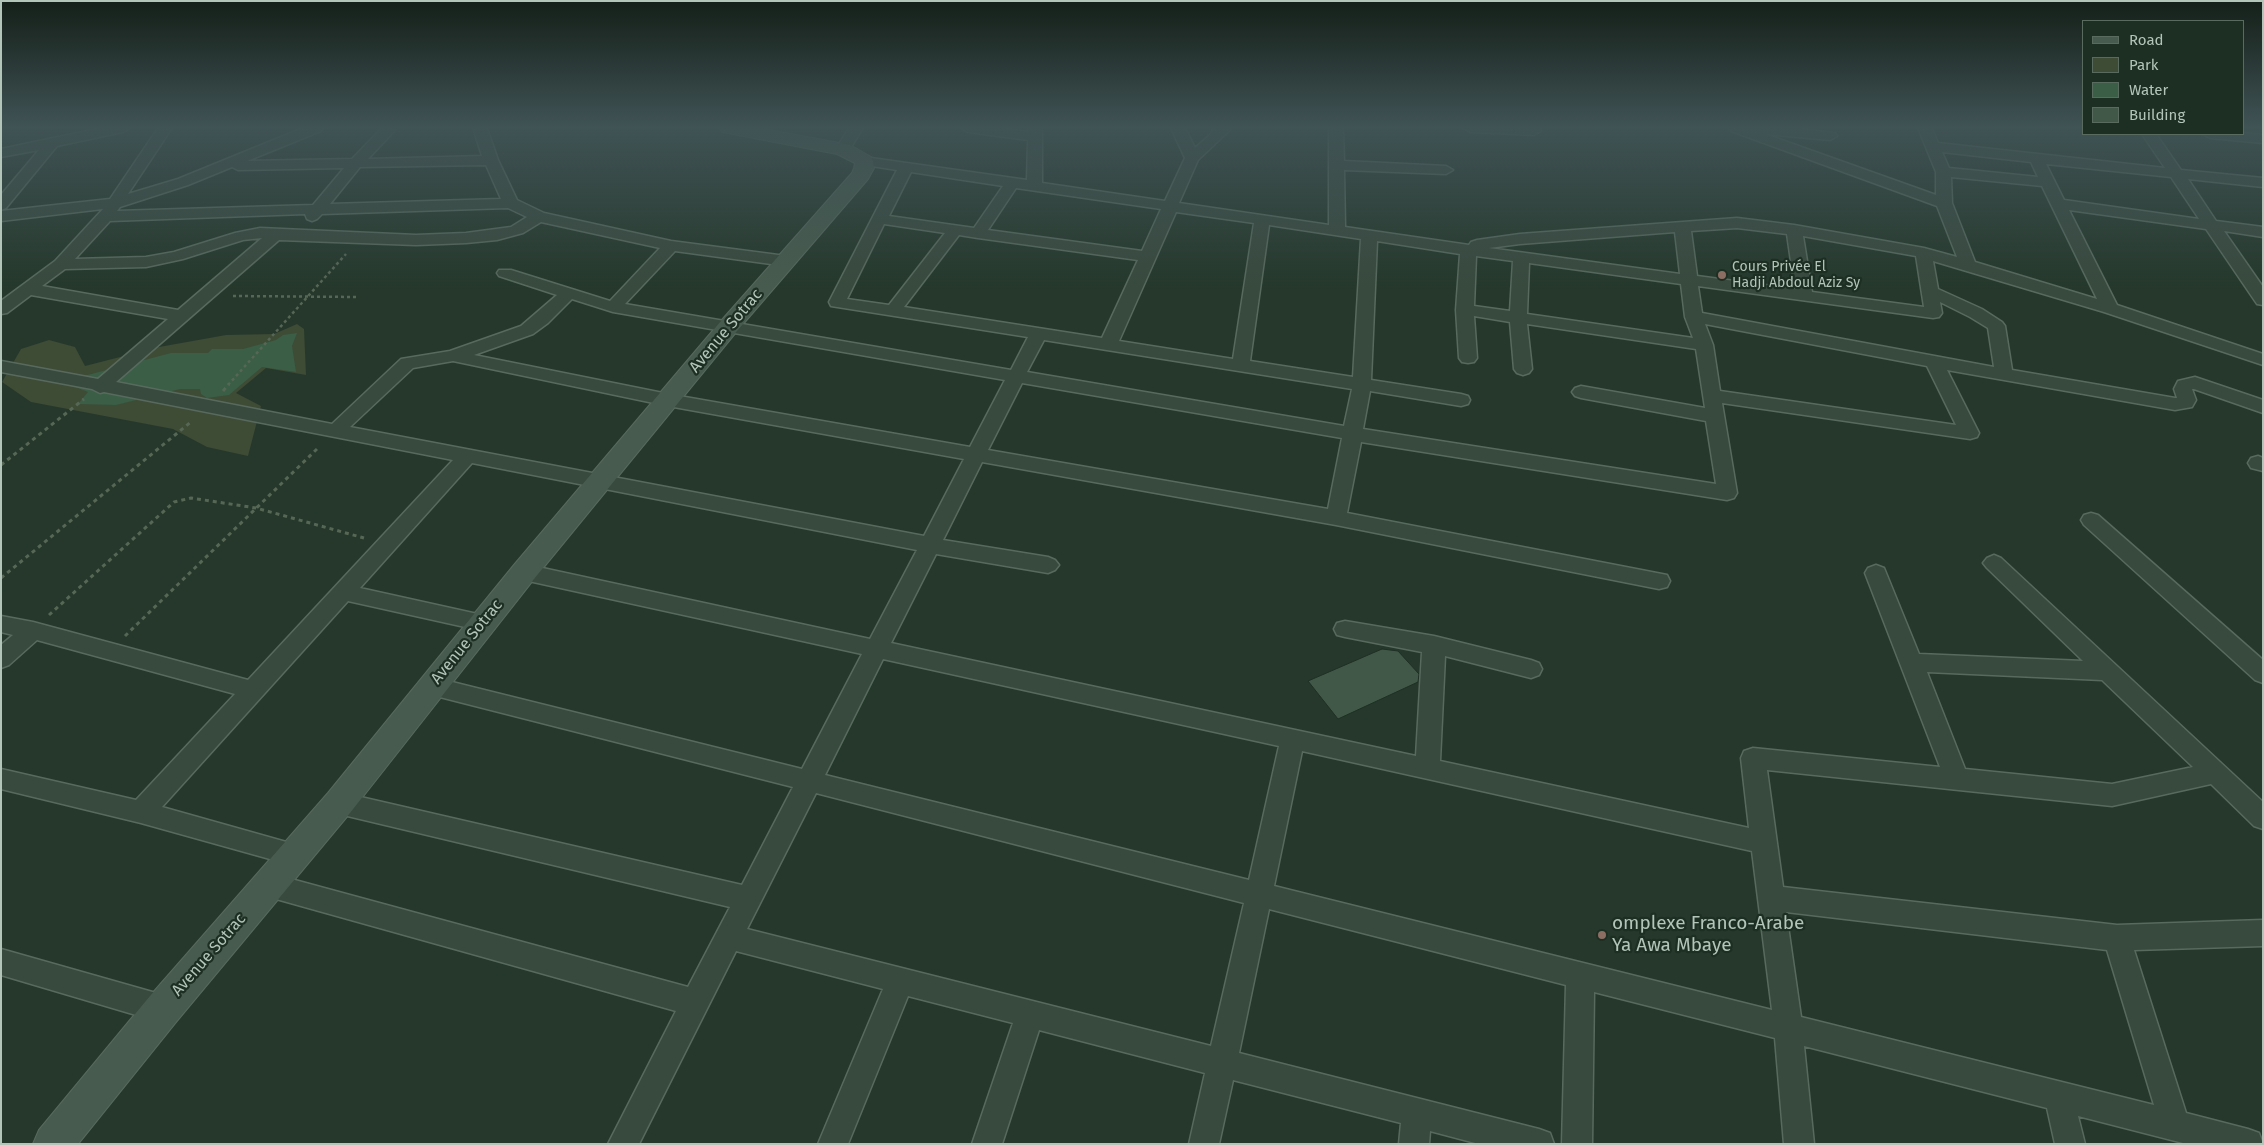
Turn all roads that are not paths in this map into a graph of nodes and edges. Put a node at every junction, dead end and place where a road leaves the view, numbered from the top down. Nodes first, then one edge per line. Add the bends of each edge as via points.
1 (129, 181) edge
2 (184, 181) edge
3 (341, 181) edge
4 (501, 181) edge
5 (855, 181) edge
6 (899, 181) edge
7 (1002, 181) edge
8 (1034, 181) edge
9 (1181, 181) edge
10 (1336, 181) edge
11 (1882, 181) edge
12 (1943, 181) edge
13 (2042, 181) edge
14 (2182, 181) edge
15 (2248, 181) edge
16 (2048, 182) joint
17 (20, 183) joint
18 (1012, 183) junction
19 (2263, 183) edge
20 (1034, 186) junction
21 (1, 188) edge
22 (511, 203) junction
23 (1944, 203) junction
24 (2060, 204) junction
25 (1, 206) edge
26 (1170, 206) junction
27 (318, 209) junction
28 (111, 210) junction
29 (1, 216) edge
30 (539, 217) junction
31 (879, 219) junction
32 (1262, 220) junction
33 (1682, 226) junction
34 (2212, 226) junction
35 (955, 230) junction
36 (1794, 230) junction
37 (1336, 231) junction
38 (2263, 232) edge
39 (978, 233) junction
40 (297, 234) junction
41 (275, 235) junction
42 (1368, 235) junction
43 (671, 246) junction
44 (1468, 250) junction
45 (1924, 253) junction
46 (1148, 257) junction
47 (1521, 258) junction
48 (786, 261) junction
49 (61, 264) junction
50 (1968, 265) junction
51 (505, 274) dead end
52 (1690, 281) junction
53 (28, 289) junction
54 (1929, 291) junction
55 (569, 293) junction
56 (1804, 297) junction
57 (2263, 300) edge
58 (613, 306) junction
59 (2110, 308) junction
60 (1, 309) edge
61 (1465, 310) junction
62 (893, 311) junction
63 (182, 316) junction
64 (1694, 317) junction
65 (1518, 318) junction
66 (729, 326) junction
67 (1038, 334) junction
68 (1108, 345) junction
69 (1704, 345) junction
70 (453, 356) junction
71 (1468, 358) dead end
72 (2263, 360) edge
73 (1934, 362) junction
74 (1241, 365) junction
75 (1, 366) edge
76 (1523, 369) dead end
77 (2004, 374) junction
78 (1017, 375) junction
79 (1362, 384) junction
80 (100, 387) junction
81 (1581, 392) dead end
82 (1712, 396) junction
83 (668, 400) junction
84 (1461, 400) dead end
85 (2263, 407) edge
86 (1713, 416) junction
87 (335, 431) junction
88 (1352, 434) junction
89 (976, 455) junction
90 (468, 456) junction
91 (599, 482) junction
92 (1336, 518) junction
93 (2091, 520) dead end
94 (930, 545) junction
95 (1994, 562) dead end
96 (1048, 565) dead end
97 (524, 572) junction
98 (1876, 573) dead end
99 (1659, 581) dead end
100 (343, 592) junction
101 (483, 623) junction
102 (1, 624) edge
103 (1345, 629) dead end
104 (33, 630) junction
105 (1434, 644) junction
106 (876, 649) junction
107 (1, 659) edge
108 (1912, 663) junction
109 (1531, 669) dead end
110 (2108, 671) junction
111 (2263, 674) edge
112 (432, 686) junction
113 (252, 690) junction
114 (1293, 740) junction
115 (1427, 769) junction
116 (2216, 773) junction
117 (1, 779) edge
118 (1958, 779) junction
119 (809, 781) junction
120 (339, 803) junction
121 (141, 812) junction
122 (2263, 818) edge
123 (1764, 842) junction
124 (295, 856) junction
125 (270, 885) junction
126 (1258, 895) junction
127 (1771, 898) junction
128 (748, 899) junction
129 (2263, 934) edge
130 (729, 938) junction
131 (2118, 938) junction
132 (1, 962) edge
133 (1580, 975) junction
134 (900, 982) junction
135 (695, 1003) junction
136 (163, 1009) junction
137 (1030, 1014) junction
138 (1788, 1028) junction
139 (1222, 1063) junction
140 (2059, 1097) junction
141 (1417, 1112) junction
142 (2175, 1125) junction
143 (53, 1144) edge
144 (623, 1144) edge
145 (833, 1144) edge
146 (987, 1144) edge
147 (1204, 1144) edge
148 (1414, 1144) edge
149 (1539, 1144) edge
150 (1577, 1144) edge
151 (1799, 1144) edge
152 (2070, 1144) edge
153 (2248, 1144) edge

1 - 28 street
2 - 28 street
3 - 27 street
4 - 22 street
5 - 48 street, Avenue Sotrac
6 - 31 street
7 - 18 street
8 - 20 street
9 - 26 street
10 - 37 street
11 - 23 street
12 - 23 street
13 - 16 street
14 - 34 street
15 - 19 street
16 - 24 street
17 - 21 street
17 - 25 street
18 - 20 street
18 - 39 street
20 - 26 street
22 - 27 street
22 - 30 street
23 - 50 street
24 - 34 street
24 - 59 street
26 - 32 street
26 - 46 street
27 - 28 street
27 - 40 street
28 - 29 street
28 - 49 street
30 - 40 street via 517,230 497,235 416,240
30 - 43 street
31 - 35 street
31 - 62 street via 837,302
32 - 37 street
32 - 74 street
33 - 36 street via 1738,223
33 - 44 street via 1488,242
33 - 52 street
34 - 38 street
34 - 57 street
35 - 39 street
35 - 62 street
36 - 45 street
36 - 56 street
37 - 42 street
39 - 46 street
40 - 41 street
41 - 49 street via 241,236 146,262
41 - 63 street
42 - 44 street
42 - 79 street
43 - 48 street
43 - 58 street
44 - 47 street
44 - 61 street
45 - 50 street
45 - 54 street
46 - 68 street
47 - 52 street
47 - 65 street
48 - 66 street, Avenue Sotrac
49 - 53 street
50 - 59 street
51 - 55 street
52 - 56 street
52 - 64 street
53 - 60 street
53 - 63 street
54 - 56 street via 1933,313
54 - 77 street via 1976,312 1996,326
55 - 58 street
55 - 70 street via 526,330
58 - 66 street
59 - 72 street
61 - 65 street
61 - 71 street
62 - 67 street
63 - 80 street
64 - 69 street
64 - 73 street
65 - 69 street
65 - 76 street
66 - 78 street
66 - 83 street, Avenue Sotrac
67 - 68 street
67 - 78 street
68 - 74 street
69 - 82 street
70 - 83 street
70 - 87 street via 407,363
73 - 77 street
73 - 82 street via 1970,433
74 - 79 street
75 - 80 street
77 - 85 street via 2175,404 2186,403 2184,385 2195,383
78 - 88 street
78 - 89 street
79 - 84 street
79 - 88 street
80 - 87 street
81 - 86 street
82 - 86 street
83 - 89 street
83 - 91 street, Avenue Sotrac
86 - 88 street via 1727,492
87 - 90 street
88 - 92 street
89 - 92 street
89 - 94 street
90 - 91 street
90 - 100 street
91 - 94 street
91 - 97 street, Avenue Sotrac
92 - 99 street
93 - 111 street
94 - 96 street
94 - 106 street
95 - 110 street
97 - 101 street, Avenue Sotrac
97 - 106 street
98 - 108 street
100 - 101 street
100 - 113 street
101 - 112 street, Avenue Sotrac
102 - 104 street
103 - 105 street
104 - 107 street
104 - 113 street
105 - 109 street
105 - 115 street
106 - 114 street
106 - 119 street
108 - 110 street
108 - 118 street
110 - 116 street
112 - 119 street
112 - 120 street, Avenue Sotrac
113 - 121 street
114 - 115 street
114 - 126 street
115 - 123 street
116 - 118 street via 2112,795
116 - 122 street
117 - 121 street
118 - 123 street via 1753,758
119 - 126 street
119 - 128 street
120 - 124 street, Avenue Sotrac
120 - 128 street
121 - 124 street
123 - 127 street
124 - 125 street, Avenue Sotrac
125 - 135 street
125 - 136 street, Avenue Sotrac
126 - 133 street
126 - 139 street
127 - 131 street
127 - 138 street
128 - 130 street
129 - 131 street
130 - 134 street
130 - 135 street
131 - 142 street
132 - 136 street
133 - 138 street
133 - 150 street
134 - 137 street
134 - 145 street
135 - 144 street
136 - 143 street, Avenue Sotrac
137 - 139 street
137 - 146 street
138 - 140 street
138 - 151 street
139 - 141 street
139 - 147 street
140 - 142 street
140 - 152 street
141 - 148 street
141 - 149 street
142 - 153 street

